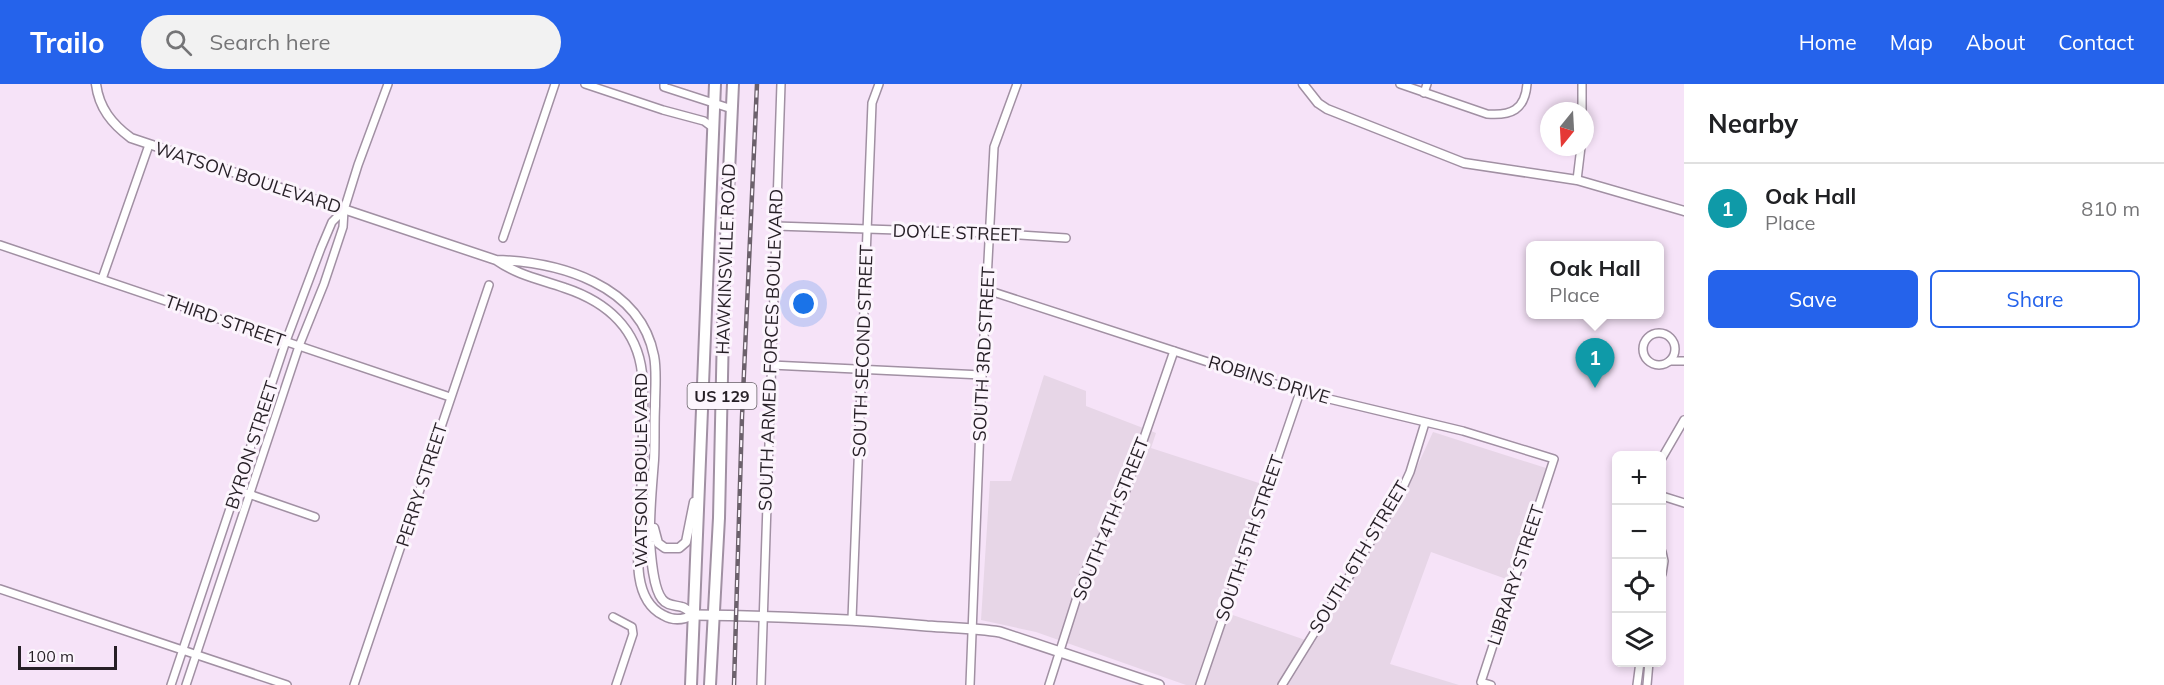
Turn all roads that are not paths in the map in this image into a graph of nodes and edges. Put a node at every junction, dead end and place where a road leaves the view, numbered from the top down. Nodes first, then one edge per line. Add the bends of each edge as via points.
1 (96, 84) edge
2 (388, 84) edge
3 (555, 84) edge
4 (585, 84) edge
5 (664, 84) edge
6 (715, 84) edge
7 (733, 84) edge
8 (781, 84) edge
9 (879, 84) edge
10 (1017, 84) edge
11 (1303, 84) edge
12 (1400, 84) edge
13 (1427, 84) edge
14 (1527, 84) edge
15 (1582, 84) edge
16 (1424, 93) junction
17 (1582, 102) edge
18 (714, 103) junction
19 (732, 109) junction
20 (712, 127) junction
21 (149, 145) junction
22 (1580, 156) edge
23 (1577, 180) junction
24 (344, 210) junction
25 (1684, 211) edge
26 (776, 226) junction
27 (867, 230) junction
28 (989, 233) junction
29 (503, 238) dead end
30 (1066, 238) dead end
31 (0, 245) edge
32 (496, 260) junction
33 (102, 279) junction
34 (489, 285) dead end
35 (987, 290) junction
36 (286, 342) junction
37 (299, 346) junction
38 (1675, 346) junction
39 (1173, 351) junction
40 (1684, 351) edge
41 (1670, 361) junction
42 (1684, 361) edge
43 (771, 364) junction
44 (863, 369) junction
45 (982, 375) junction
46 (274, 377) junction
47 (287, 381) junction
48 (1300, 392) junction
49 (450, 397) junction
50 (1684, 420) edge
51 (1425, 423) junction
52 (1666, 451) edge
53 (1554, 459) joint
54 (699, 473) junction
55 (237, 490) junction
56 (249, 495) junction
57 (1666, 497) edge
58 (1684, 503) edge
59 (651, 504) junction
60 (315, 517) dead end
61 (212, 565) junction
62 (224, 569) junction
63 (0, 589) edge
64 (693, 615) junction
65 (714, 615) junction
66 (762, 616) junction
67 (613, 617) dead end
68 (852, 619) junction
69 (973, 627) junction
70 (183, 651) junction
71 (1061, 652) junction
72 (196, 655) junction
73 (1639, 667) edge
74 (1649, 667) edge
75 (171, 685) edge
76 (186, 685) edge
77 (286, 685) edge
78 (354, 685) edge
79 (616, 685) edge
80 (692, 685) edge
81 (710, 685) edge
82 (761, 685) edge
83 (970, 685) edge
84 (1049, 685) edge
85 (1159, 685) edge
86 (1200, 685) edge
87 (1282, 685) edge
88 (1491, 685) edge
89 (1637, 685) edge
90 (1647, 685) edge

1 - 21 street, WATSON BOULEVARD via 102,107 118,129
2 - 24 street, BYRON STREET
3 - 29 street
4 - 20 street
5 - 18 street
6 - 18 main road, HAWKINSVILLE ROAD / US 129
7 - 19 main road, HAWKINSVILLE ROAD / US 129
8 - 26 street, SOUTH ARMED FORCES BOULEVARD
9 - 27 street, SOUTH SECOND STREET via 872,103
10 - 28 street, SOUTH 3RD STREET via 994,147
11 - 23 street via 1327,109 1464,163
12 - 16 street
13 - 16 street
14 - 16 street via 1519,107 1499,115
15 - 17 street
18 - 19 street
18 - 20 main road, HAWKINSVILLE ROAD / US 129
19 - 65 main road, HAWKINSVILLE ROAD / US 129
20 - 54 main road, HAWKINSVILLE ROAD / US 129
21 - 24 street, WATSON BOULEVARD
21 - 33 street
22 - 23 street
23 - 25 street
24 - 32 street, WATSON BOULEVARD
24 - 36 street, BYRON STREET via 332,222
24 - 37 street, BYRON STREET via 337,246
26 - 27 street, DOYLE STREET
26 - 43 street, SOUTH ARMED FORCES BOULEVARD
27 - 28 street, DOYLE STREET
27 - 44 street, SOUTH SECOND STREET
28 - 30 street, DOYLE STREET
28 - 35 street, SOUTH 3RD STREET
31 - 33 street, THIRD STREET
32 - 59 street, WATSON BOULEVARD via 590,279 620,297 644,326 654,356
32 - 64 street, WATSON BOULEVARD via 513,272 584,296 611,313 633,340 640,356 643,392 637,562 643,589 660,614 683,620
33 - 36 street, THIRD STREET
34 - 49 street, PERRY STREET
35 - 39 street, ROBINS DRIVE
35 - 45 street, SOUTH 3RD STREET
36 - 37 street, THIRD STREET
36 - 46 street, BYRON STREET
37 - 47 street, BYRON STREET
37 - 49 street, THIRD STREET
38 - 40 street
38 - 41 street
38 - 41 street via 1664,333 1656,333 1649,335 1642,347 1643,355 1653,365
39 - 48 street, ROBINS DRIVE
39 - 71 street, SOUTH 4TH STREET via 1126,490 1085,572
41 - 42 street
43 - 44 street
43 - 66 street, SOUTH ARMED FORCES BOULEVARD
44 - 45 street
44 - 68 street, SOUTH SECOND STREET
45 - 69 street, SOUTH 3RD STREET
46 - 47 street
46 - 55 street, BYRON STREET
47 - 56 street, BYRON STREET
48 - 51 street, ROBINS DRIVE
48 - 86 street, SOUTH 5TH STREET
49 - 78 street, PERRY STREET
50 - 52 street
51 - 53 street, ROBINS DRIVE
51 - 87 street, SOUTH 6TH STREET via 1400,494
53 - 88 street, LIBRARY STREET via 1481,682
54 - 59 street via 688,536 679,548 665,548 657,543
54 - 64 main road, HAWKINSVILLE ROAD / US 129
55 - 56 street
55 - 61 street, BYRON STREET
56 - 60 street
56 - 62 street, BYRON STREET
57 - 58 street
59 - 64 street, WATSON BOULEVARD via 651,552 658,594 671,606 684,607
61 - 62 street
61 - 70 street, BYRON STREET
62 - 72 street, BYRON STREET
63 - 70 street
64 - 65 main road, WATSON BOULEVARD
64 - 80 main road, HAWKINSVILLE ROAD / US 129
65 - 66 main road, WATSON BOULEVARD
65 - 81 main road, HAWKINSVILLE ROAD / US 129
66 - 68 main road, WATSON BOULEVARD
66 - 82 street, SOUTH ARMED FORCES BOULEVARD
67 - 79 street via 632,627 633,634
68 - 69 main road, WATSON BOULEVARD
69 - 71 main road, WATSON BOULEVARD
69 - 83 street, SOUTH 3RD STREET
70 - 72 street
70 - 75 street, BYRON STREET
71 - 84 street, SOUTH 4TH STREET
71 - 85 main road, WATSON BOULEVARD
72 - 76 street, BYRON STREET
72 - 77 street
73 - 89 street
74 - 90 street

